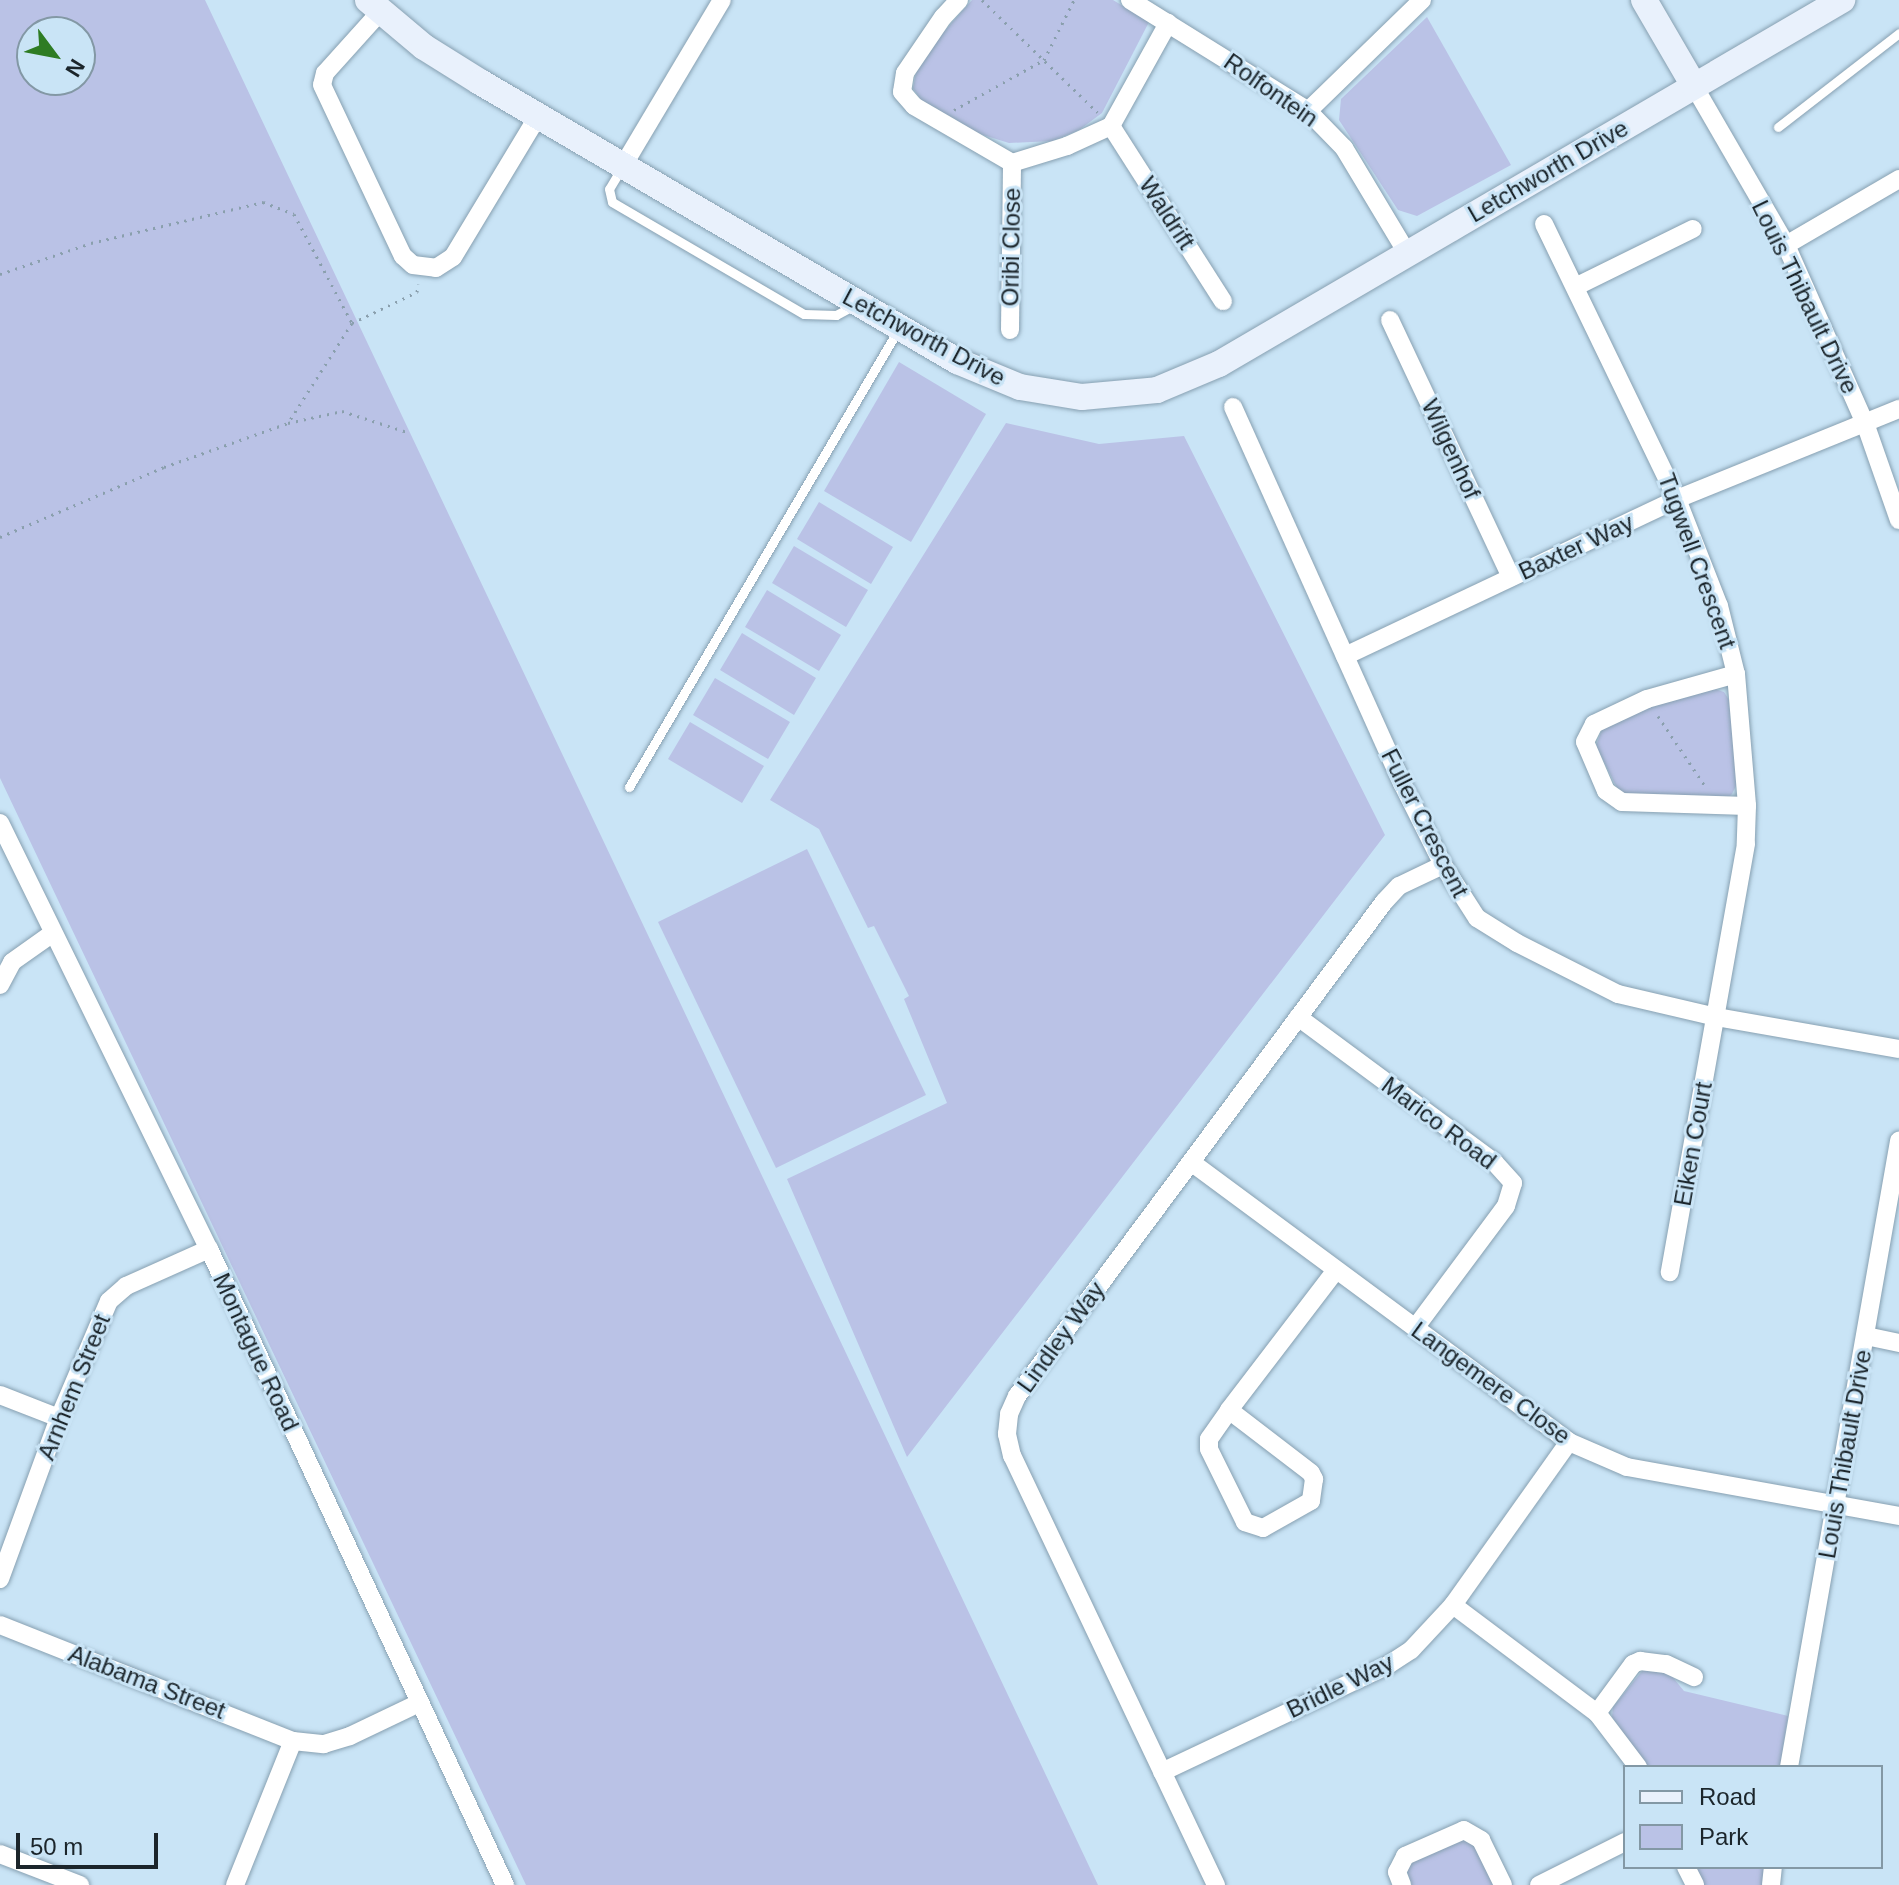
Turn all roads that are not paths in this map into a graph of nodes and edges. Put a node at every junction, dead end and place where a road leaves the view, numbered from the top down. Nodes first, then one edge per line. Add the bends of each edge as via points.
1 (722, 0) edge
2 (959, 0) edge
3 (1130, 0) edge
4 (1422, 0) edge
5 (1644, 0) edge
6 (1842, 0) edge
7 (374, 6) edge
8 (1168, 23) junction
9 (1899, 33) edge
10 (1694, 86) junction
11 (1308, 111) junction
12 (538, 116) junction
13 (1111, 126) junction
14 (1778, 127) dead end
15 (1012, 163) junction
16 (623, 166) junction
17 (1899, 179) edge
18 (1544, 224) dead end
19 (1693, 229) dead end
20 (1786, 245) junction
21 (1407, 253) junction
22 (1577, 286) junction
23 (1223, 301) dead end
24 (858, 303) junction
25 (1390, 320) dead end
26 (900, 327) junction
27 (1010, 330) dead end
28 (1233, 407) dead end
29 (1899, 409) edge
30 (1865, 423) junction
31 (1677, 499) junction
32 (1899, 520) edge
33 (1511, 577) junction
34 (1345, 656) junction
35 (1736, 674) junction
36 (629, 787) dead end
37 (1747, 806) junction
38 (0, 823) edge
39 (1443, 865) junction
40 (53, 933) junction
41 (0, 985) edge
42 (1298, 1017) junction
43 (1716, 1017) junction
44 (1899, 1049) edge
45 (1899, 1141) edge
46 (1191, 1162) junction
47 (209, 1249) junction
48 (1336, 1270) junction
49 (1670, 1272) dead end
50 (1415, 1328) junction
51 (1866, 1336) junction
52 (1899, 1343) edge
53 (0, 1395) edge
54 (1229, 1410) junction
55 (59, 1418) junction
56 (1569, 1442) junction
57 (1836, 1506) junction
58 (1899, 1516) edge
59 (0, 1579) edge
60 (1453, 1605) junction
61 (0, 1625) edge
62 (1694, 1677) dead end
63 (419, 1703) junction
64 (1597, 1713) junction
65 (293, 1741) junction
66 (1636, 1765) edge
67 (1789, 1765) edge
68 (1162, 1772) junction
69 (1623, 1843) edge
70 (0, 1854) edge
71 (80, 1885) edge
72 (235, 1885) edge
73 (505, 1885) edge
74 (1216, 1885) edge
75 (1402, 1885) edge
76 (1503, 1885) edge
77 (1539, 1885) edge

1 - 16 street
2 - 15 street via 902,78 902,92 909,103
3 - 8 street, Rolfontein
4 - 11 street
5 - 10 street, Louis Thibault Drive
6 - 10 street, Letchworth Drive
7 - 12 street, Letchworth Drive via 424,47
7 - 12 street via 325,73 322,85 403,256 418,268 436,268 453,257
8 - 11 street, Rolfontein
8 - 13 street
9 - 14 lane
10 - 20 street, Louis Thibault Drive
10 - 21 street, Letchworth Drive
11 - 21 street, Rolfontein via 1344,148
12 - 16 street, Letchworth Drive
13 - 15 street
13 - 23 street, Waldrift
15 - 27 street, Oribi Close
16 - 24 street, Letchworth Drive
16 - 24 lane via 609,189 612,202 804,314 836,315
17 - 20 street
18 - 22 street, Tugwell Crescent
19 - 22 street
20 - 30 street, Louis Thibault Drive
21 - 26 street, Letchworth Drive via 1219,364 1132,394 1082,397 1020,387 983,374
22 - 31 street, Tugwell Crescent
24 - 26 street, Letchworth Drive
25 - 33 street, Wilgenhof
26 - 36 lane
28 - 34 street, Fuller Crescent
29 - 30 street, Baxter Way
30 - 31 street, Baxter Way
30 - 32 street, Louis Thibault Drive
31 - 33 street, Baxter Way
31 - 35 street, Tugwell Crescent via 1719,606
33 - 34 street, Baxter Way
34 - 39 street, Fuller Crescent
35 - 37 street, Tugwell Crescent
35 - 37 street via 1647,699 1594,724 1586,750 1606,791 1628,804
37 - 43 street, Tugwell Crescent via 1746,844
38 - 40 street, Montague Road
39 - 42 street, Lindley Way via 1399,886
39 - 43 street, Fuller Crescent via 1477,918 1517,943 1618,994
40 - 41 street via 12,962
40 - 47 street, Montague Road
42 - 46 street, Lindley Way
42 - 50 street, Marico Road via 1495,1163 1513,1183 1506,1206
43 - 44 street, Fuller Crescent
43 - 49 street, Eiken Court
45 - 51 street, Louis Thibault Drive
46 - 48 street, Langemere Close
46 - 68 street, Lindley Way via 1017,1396 1007,1423 1012,1456
47 - 55 street, Arnhem Street via 126,1286 109,1301
47 - 63 street, Montague Road
48 - 50 street, Langemere Close
48 - 54 street
50 - 56 street, Langemere Close
51 - 52 street
51 - 57 street, Louis Thibault Drive
53 - 55 street
54 - 54 street via 1211,1434 1209,1449 1245,1522 1263,1528 1311,1501 1314,1479
55 - 59 street, Arnhem Street
56 - 57 street, Langemere Close via 1627,1467
56 - 60 street, Bridle Way
57 - 58 street, Langemere Close
57 - 67 street, Louis Thibault Drive
60 - 64 street
60 - 68 street, Bridle Way via 1411,1650 1388,1665
61 - 65 street, Alabama Street
62 - 64 street via 1666,1664 1640,1661
63 - 65 street via 324,1744
63 - 73 street, Montague Road
64 - 66 street
65 - 72 street
68 - 74 street, Lindley Way
69 - 77 street
70 - 71 street
75 - 76 street via 1397,1872 1405,1856 1464,1830 1481,1840

